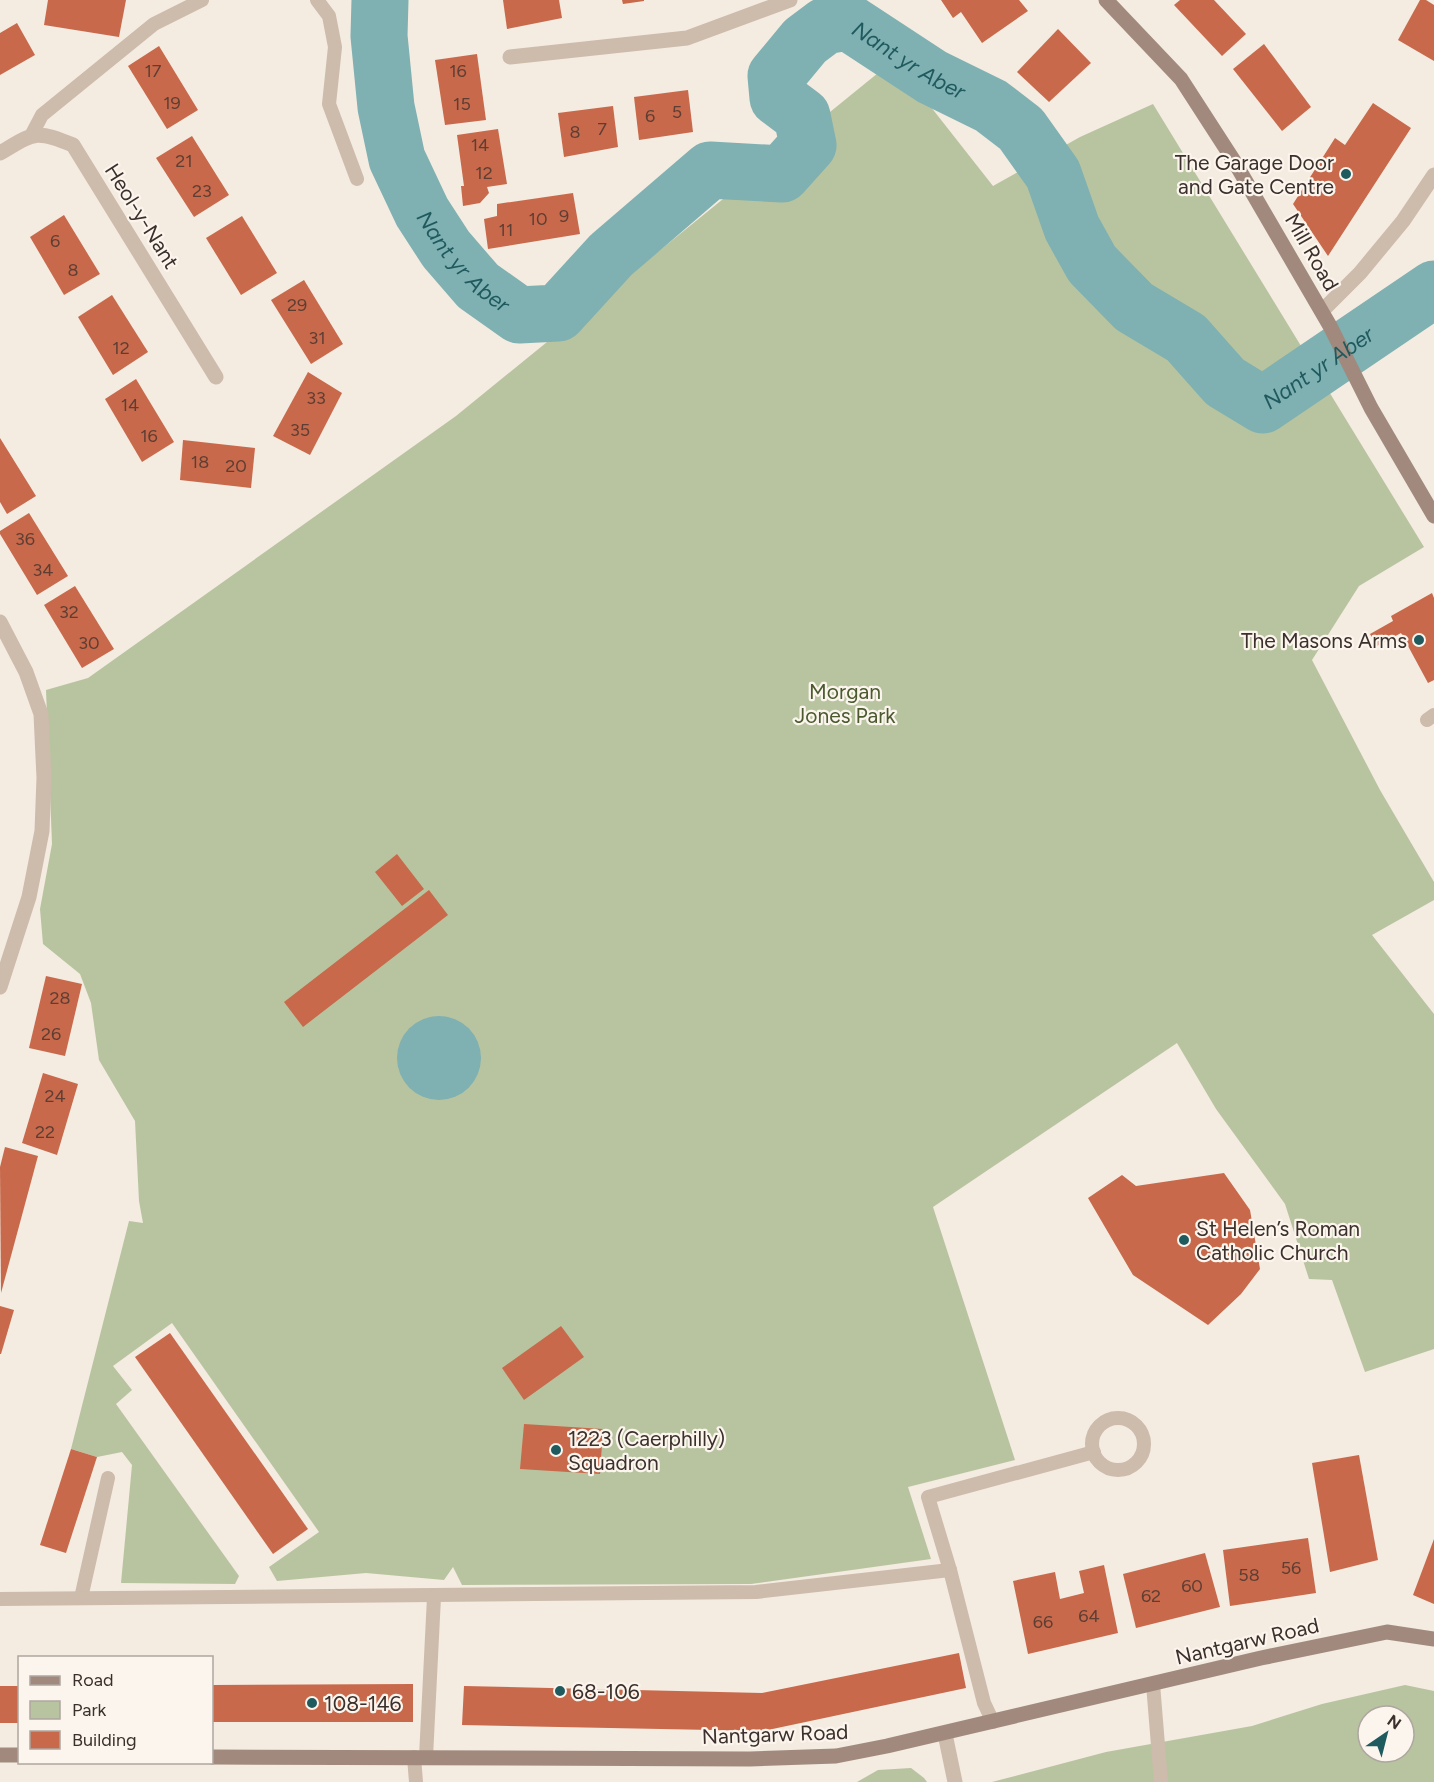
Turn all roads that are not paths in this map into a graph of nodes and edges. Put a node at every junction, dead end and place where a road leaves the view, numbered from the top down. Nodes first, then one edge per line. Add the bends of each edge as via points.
1 (202, 0) edge
2 (317, 0) edge
3 (790, 0) edge
4 (1106, 0) edge
5 (510, 57) dead end
6 (32, 134) junction
7 (0, 153) edge
8 (1434, 175) edge
9 (357, 179) dead end
10 (1322, 311) junction
11 (216, 377) dead end
12 (1434, 515) edge
13 (0, 622) edge
14 (0, 987) edge
15 (1094, 1452) dead end
16 (108, 1478) dead end
17 (950, 1570) junction
18 (434, 1597) junction
19 (81, 1598) junction
20 (0, 1599) edge
21 (1434, 1639) edge
22 (1153, 1684) junction
23 (993, 1722) junction
24 (945, 1734) junction
25 (0, 1755) edge
26 (18, 1755) edge
27 (213, 1756) edge
28 (420, 1757) junction
29 (416, 1782) edge
30 (956, 1782) edge
31 (1161, 1782) edge

1 - 6 lane via 154,24 42,115
2 - 9 lane via 329,16 335,47 329,104
3 - 5 street via 687,38
4 - 10 main road, Mill Road via 1181,78
6 - 7 street
6 - 11 street, Heol-y-Nant via 53,136 73,145
8 - 10 street via 1403,221
10 - 12 main road, Mill Road via 1371,408
13 - 14 street via 26,672 41,714 44,778 42,831 29,897
15 - 17 lane via 928,1497
16 - 19 lane
17 - 18 lane via 756,1592
17 - 23 lane via 984,1702
18 - 19 lane
18 - 28 lane
19 - 20 lane
21 - 22 main road, Nantgarw Road via 1387,1632
22 - 23 main road, Nantgarw Road
22 - 31 lane
23 - 24 main road, Nantgarw Road
24 - 28 main road, Nantgarw Road via 836,1756
24 - 30 street
25 - 26 main road
27 - 28 main road, Nantgarw Road
28 - 29 lane

